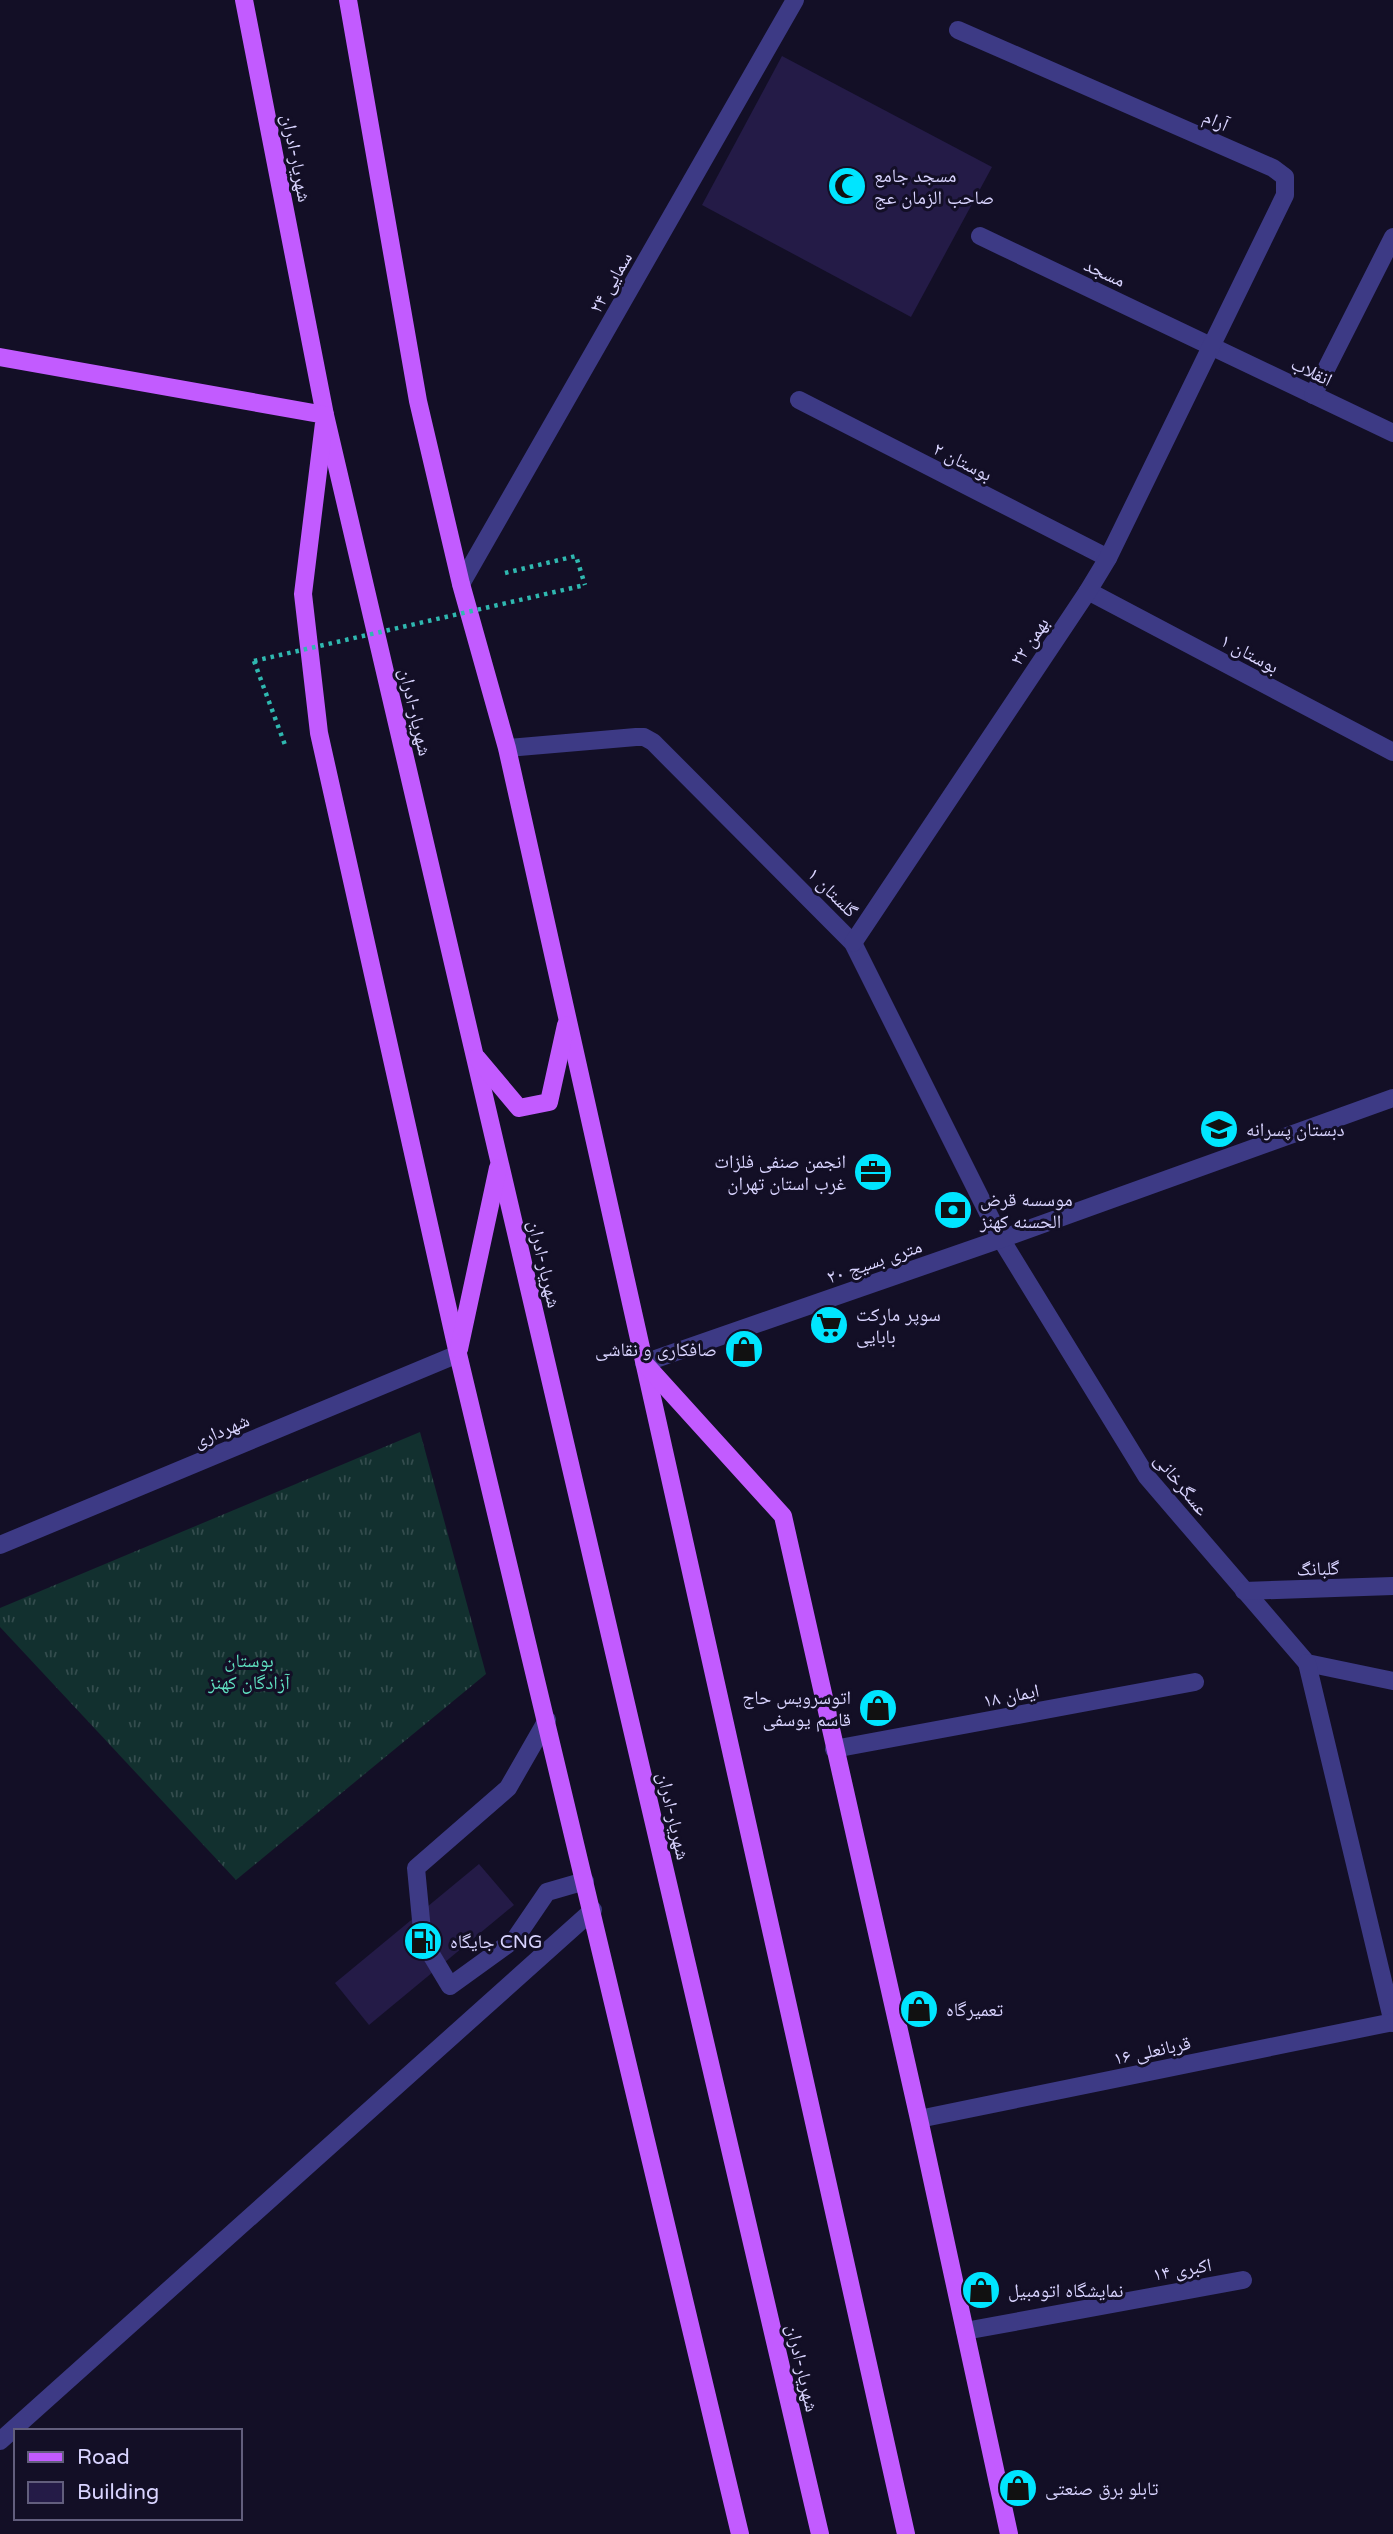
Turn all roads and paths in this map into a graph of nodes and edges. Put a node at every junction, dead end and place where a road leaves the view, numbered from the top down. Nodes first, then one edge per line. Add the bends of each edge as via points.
1 (244, 0) edge
2 (348, 0) edge
3 (795, 0) edge
4 (958, 30) dead end
5 (980, 236) dead end
6 (1393, 237) edge
7 (1213, 346) junction
8 (0, 357) edge
9 (1313, 395) junction
10 (799, 401) dead end
11 (325, 415) junction
12 (1393, 433) edge
13 (1108, 558) junction
14 (461, 584) junction
15 (1088, 591) junction
16 (285, 745) dead end
17 (507, 748) junction
18 (1393, 752) edge
19 (853, 943) junction
20 (567, 1020) junction
21 (474, 1055) junction
22 (1393, 1098) edge
23 (499, 1161) junction
24 (1001, 1239) junction
25 (458, 1354) junction
26 (644, 1363) junction
27 (0, 1545) edge
28 (1393, 1586) edge
29 (1244, 1591) junction
30 (1307, 1663) junction
31 (1393, 1681) edge
32 (1195, 1682) dead end
33 (547, 1720) junction
34 (834, 1749) junction
35 (585, 1881) junction
36 (593, 1910) junction
37 (1393, 2023) edge
38 (919, 2119) junction
39 (1243, 2280) dead end
40 (964, 2331) junction
41 (0, 2441) edge
42 (740, 2534) edge
43 (820, 2534) edge
44 (906, 2534) edge
45 (1009, 2534) edge

1 - 11 main road, شهریار-ادران
2 - 14 main road via 418,401
3 - 14 street, سمایی ۲۴
4 - 7 street, آرام via 1285,177 1285,195
5 - 7 street, مسجد
6 - 9 street
7 - 9 street, انقلاب
7 - 13 street, ۲۲ بهمن
8 - 11 main road
9 - 12 street, انقلاب
10 - 13 street, بوستان ۲
11 - 21 main road, شهریار-ادران
11 - 25 main road via 303,594 319,733
13 - 15 street, ۲۲ بهمن
14 - 16 path, bridge via 576,556 585,585 254,661
14 - 17 main road
15 - 18 street, بوستان ۱
15 - 19 street, ۲۲ بهمن
17 - 19 street, گلستان ۱ via 636,737 653,742
17 - 20 main road
19 - 24 street, گلستان ۱
20 - 21 main road via 549,1102 519,1108
20 - 26 main road
21 - 23 main road, شهریار-ادران
22 - 24 street, ۲۰ متری بسیج
23 - 25 main road
23 - 43 main road, شهریار-ادران
24 - 26 street, ۲۰ متری بسیج
24 - 29 street, عسگرخانی via 1146,1477
25 - 27 street, شهرداری
25 - 33 main road
26 - 34 main road via 783,1516
26 - 44 main road
28 - 29 street, گلبانگ
29 - 30 street, عسگرخانی
30 - 31 street
30 - 37 street
32 - 34 street, ایمان ۱۸
33 - 35 main road
33 - 35 street via 508,1788 416,1868 423,1941 450,1986 514,1939 547,1892
34 - 38 main road
35 - 36 main road
36 - 41 street
36 - 42 main road
37 - 38 street, قربانعلی ۱۶
38 - 40 main road
39 - 40 street, اکبری ۱۴
40 - 45 main road

